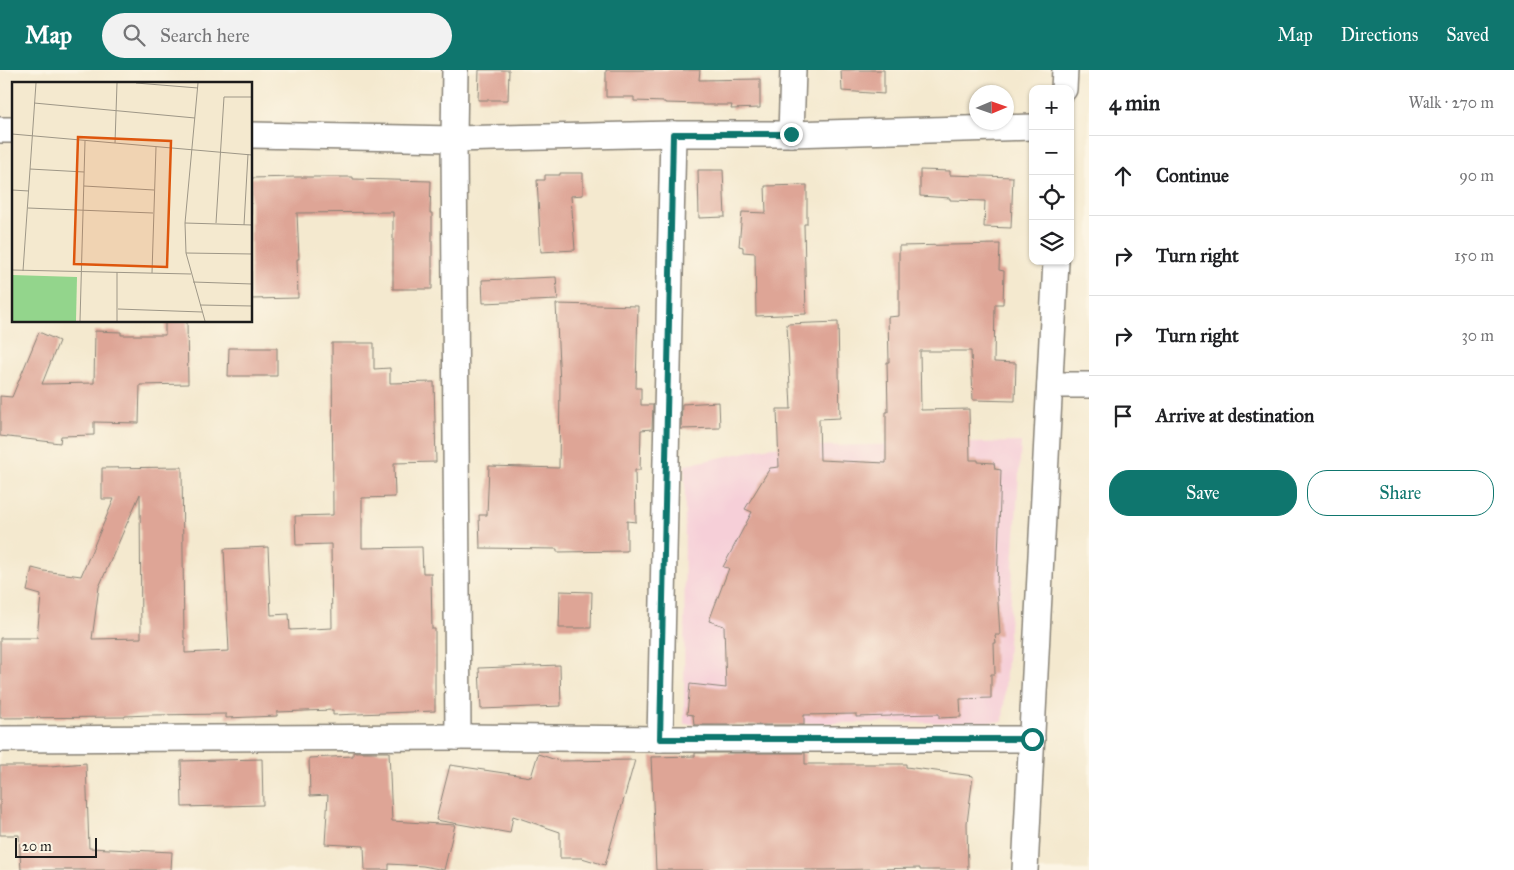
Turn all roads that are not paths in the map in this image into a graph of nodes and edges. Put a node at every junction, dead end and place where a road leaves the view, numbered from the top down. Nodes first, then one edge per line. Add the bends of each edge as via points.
1 (455, 70) edge
2 (793, 70) edge
3 (1065, 70) edge
4 (1064, 85) edge
5 (1029, 127) edge
6 (673, 134) junction
7 (791, 134) junction
8 (252, 135) edge
9 (454, 139) junction
10 (1056, 265) edge
11 (1050, 385) junction
12 (1089, 385) edge
13 (458, 737) junction
14 (0, 739) edge
15 (660, 739) junction
16 (1032, 739) junction
17 (1025, 870) edge

1 - 9 street
2 - 7 street
3 - 4 street
5 - 7 street
6 - 7 street
6 - 9 street
6 - 15 street
8 - 9 street
9 - 13 street
10 - 11 street
11 - 12 street
11 - 16 street
13 - 14 street
13 - 15 street
15 - 16 street
16 - 17 street

